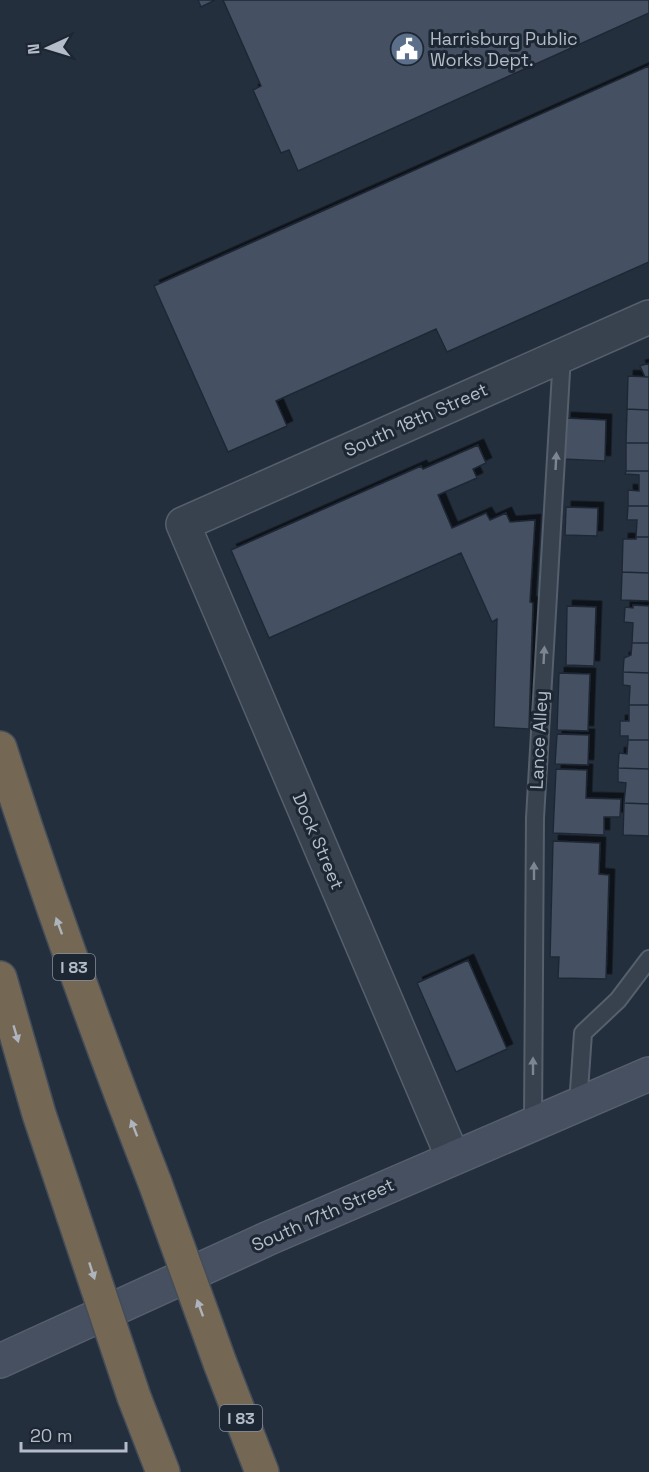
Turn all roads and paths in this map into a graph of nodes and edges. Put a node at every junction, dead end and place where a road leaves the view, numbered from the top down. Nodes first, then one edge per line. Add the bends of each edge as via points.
1 (649, 316) edge
2 (562, 355) junction
3 (183, 524) joint
4 (0, 748) edge
5 (649, 959) edge
6 (0, 978) edge
7 (649, 1074) edge
8 (578, 1105) junction
9 (533, 1125) junction
10 (453, 1158) junction
11 (0, 1361) edge
12 (164, 1472) edge
13 (262, 1472) edge

1 - 2 street, South 18th Street
2 - 3 street, South 18th Street
9 -> 2 lane, Lance Alley via 535,818
3 - 10 street, Dock Street
13 -> 4 highway, I 83, bridge via 105,1054
5 - 8 lane via 618,1000 583,1033
6 -> 12 highway, bridge via 39,1114 134,1397
7 - 8 main road, South 17th Street
8 - 9 main road, South 17th Street
9 - 10 main road, South 17th Street
10 - 11 main road, South 17th Street

